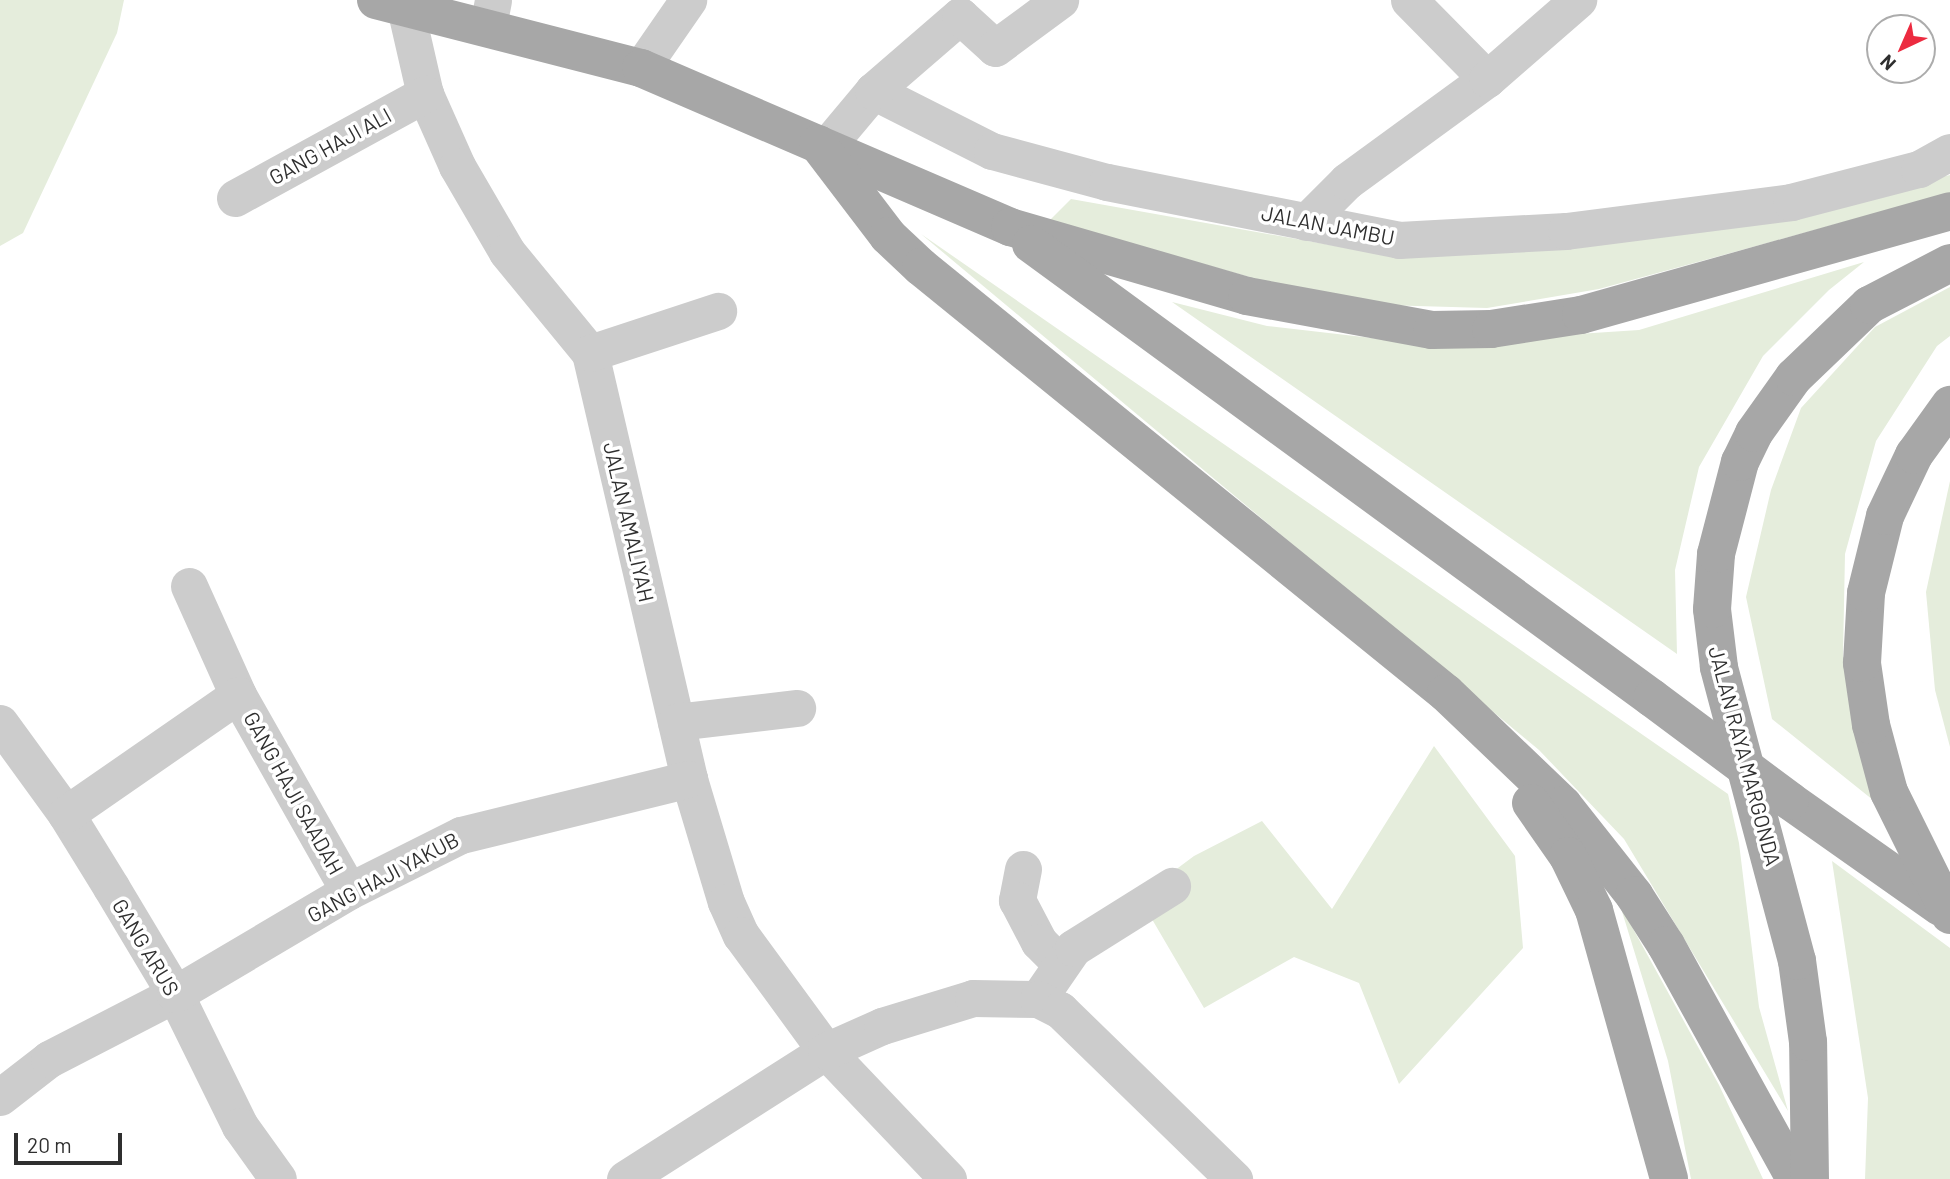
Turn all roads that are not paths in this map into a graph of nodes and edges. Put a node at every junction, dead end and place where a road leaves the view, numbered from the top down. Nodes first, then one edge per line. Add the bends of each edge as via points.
1 (688, 0) edge
2 (1060, 0) edge
3 (1409, 0) edge
4 (1578, 0) edge
5 (391, 3) edge
6 (491, 13) edge
7 (641, 68) junction
8 (1487, 79) junction
9 (873, 91) junction
10 (425, 94) junction
11 (820, 143) junction
12 (1950, 152) edge
13 (235, 198) dead end
14 (1950, 211) edge
15 (1306, 222) junction
16 (1010, 228) junction
17 (1950, 262) edge
18 (718, 311) dead end
19 (590, 353) junction
20 (1950, 405) edge
21 (189, 586) dead end
22 (1366, 626) junction
23 (238, 695) junction
24 (797, 708) dead end
25 (676, 722) junction
26 (0, 723) edge
27 (688, 779) junction
28 (66, 814) junction
29 (1023, 869) dead end
30 (1172, 886) dead end
31 (349, 891) junction
32 (1950, 915) edge
33 (1060, 963) junction
34 (175, 994) junction
35 (1038, 999) junction
36 (826, 1051) junction
37 (0, 1097) edge
38 (278, 1179) edge
39 (625, 1179) edge
40 (948, 1179) edge
41 (1234, 1179) edge
42 (1669, 1179) edge
43 (1795, 1179) edge
44 (1810, 1179) edge

1 - 7 street
2 - 9 street via 995,48 960,16
3 - 8 street
4 - 8 street
5 - 6 main road
5 - 10 street, JALAN AMALIYAH
6 - 7 main road via 566,46
7 - 11 main road
8 - 15 street via 1347,181
9 - 11 street
9 - 15 street, JALAN JAMBU via 992,151 1107,182
10 - 13 street, GANG HAJI ALI
10 - 19 street, JALAN AMALIYAH via 457,166 502,243
11 - 16 main road
11 - 22 main road via 888,236 921,267
12 - 15 street, JALAN JAMBU via 1919,169 1791,202 1566,231 1399,240
14 - 16 main road via 1581,315 1491,329 1432,331 1286,305 1154,272
16 - 32 main road, bridge
17 - 44 main road, JALAN RAYA MARGONDA via 1869,305 1794,377 1754,433 1740,462 1716,554 1712,609 1719,667 1797,961 1808,1042
18 - 19 street
19 - 25 street, JALAN AMALIYAH
20 - 32 main road via 1913,455 1885,516 1866,593 1862,663 1871,725 1889,792 1912,847
21 - 23 street
22 - 42 main road via 1545,818 1568,856 1594,910
22 - 43 main road via 1510,752 1597,846 1666,945
23 - 28 street, GANG HAJI SAADAH
23 - 31 street, GANG HAJI SAADAH
24 - 25 street
25 - 27 street, JALAN AMALIYAH
26 - 28 street, GANG ARUS
27 - 31 street, GANG HAJI YAKUB via 461,835
27 - 36 street, JALAN AMALIYAH via 726,902 741,935
28 - 34 street, GANG ARUS
29 - 33 street via 1017,900 1039,942
30 - 33 street via 1073,948
31 - 34 street, GANG HAJI YAKUB
33 - 35 street
34 - 37 street, GANG HAJI YAKUB via 49,1059
34 - 38 street, GANG ARUS via 240,1126
35 - 36 street via 973,998 882,1026
35 - 41 street via 1080,1026 1159,1111
36 - 39 street
36 - 40 street, JALAN AMALIYAH

